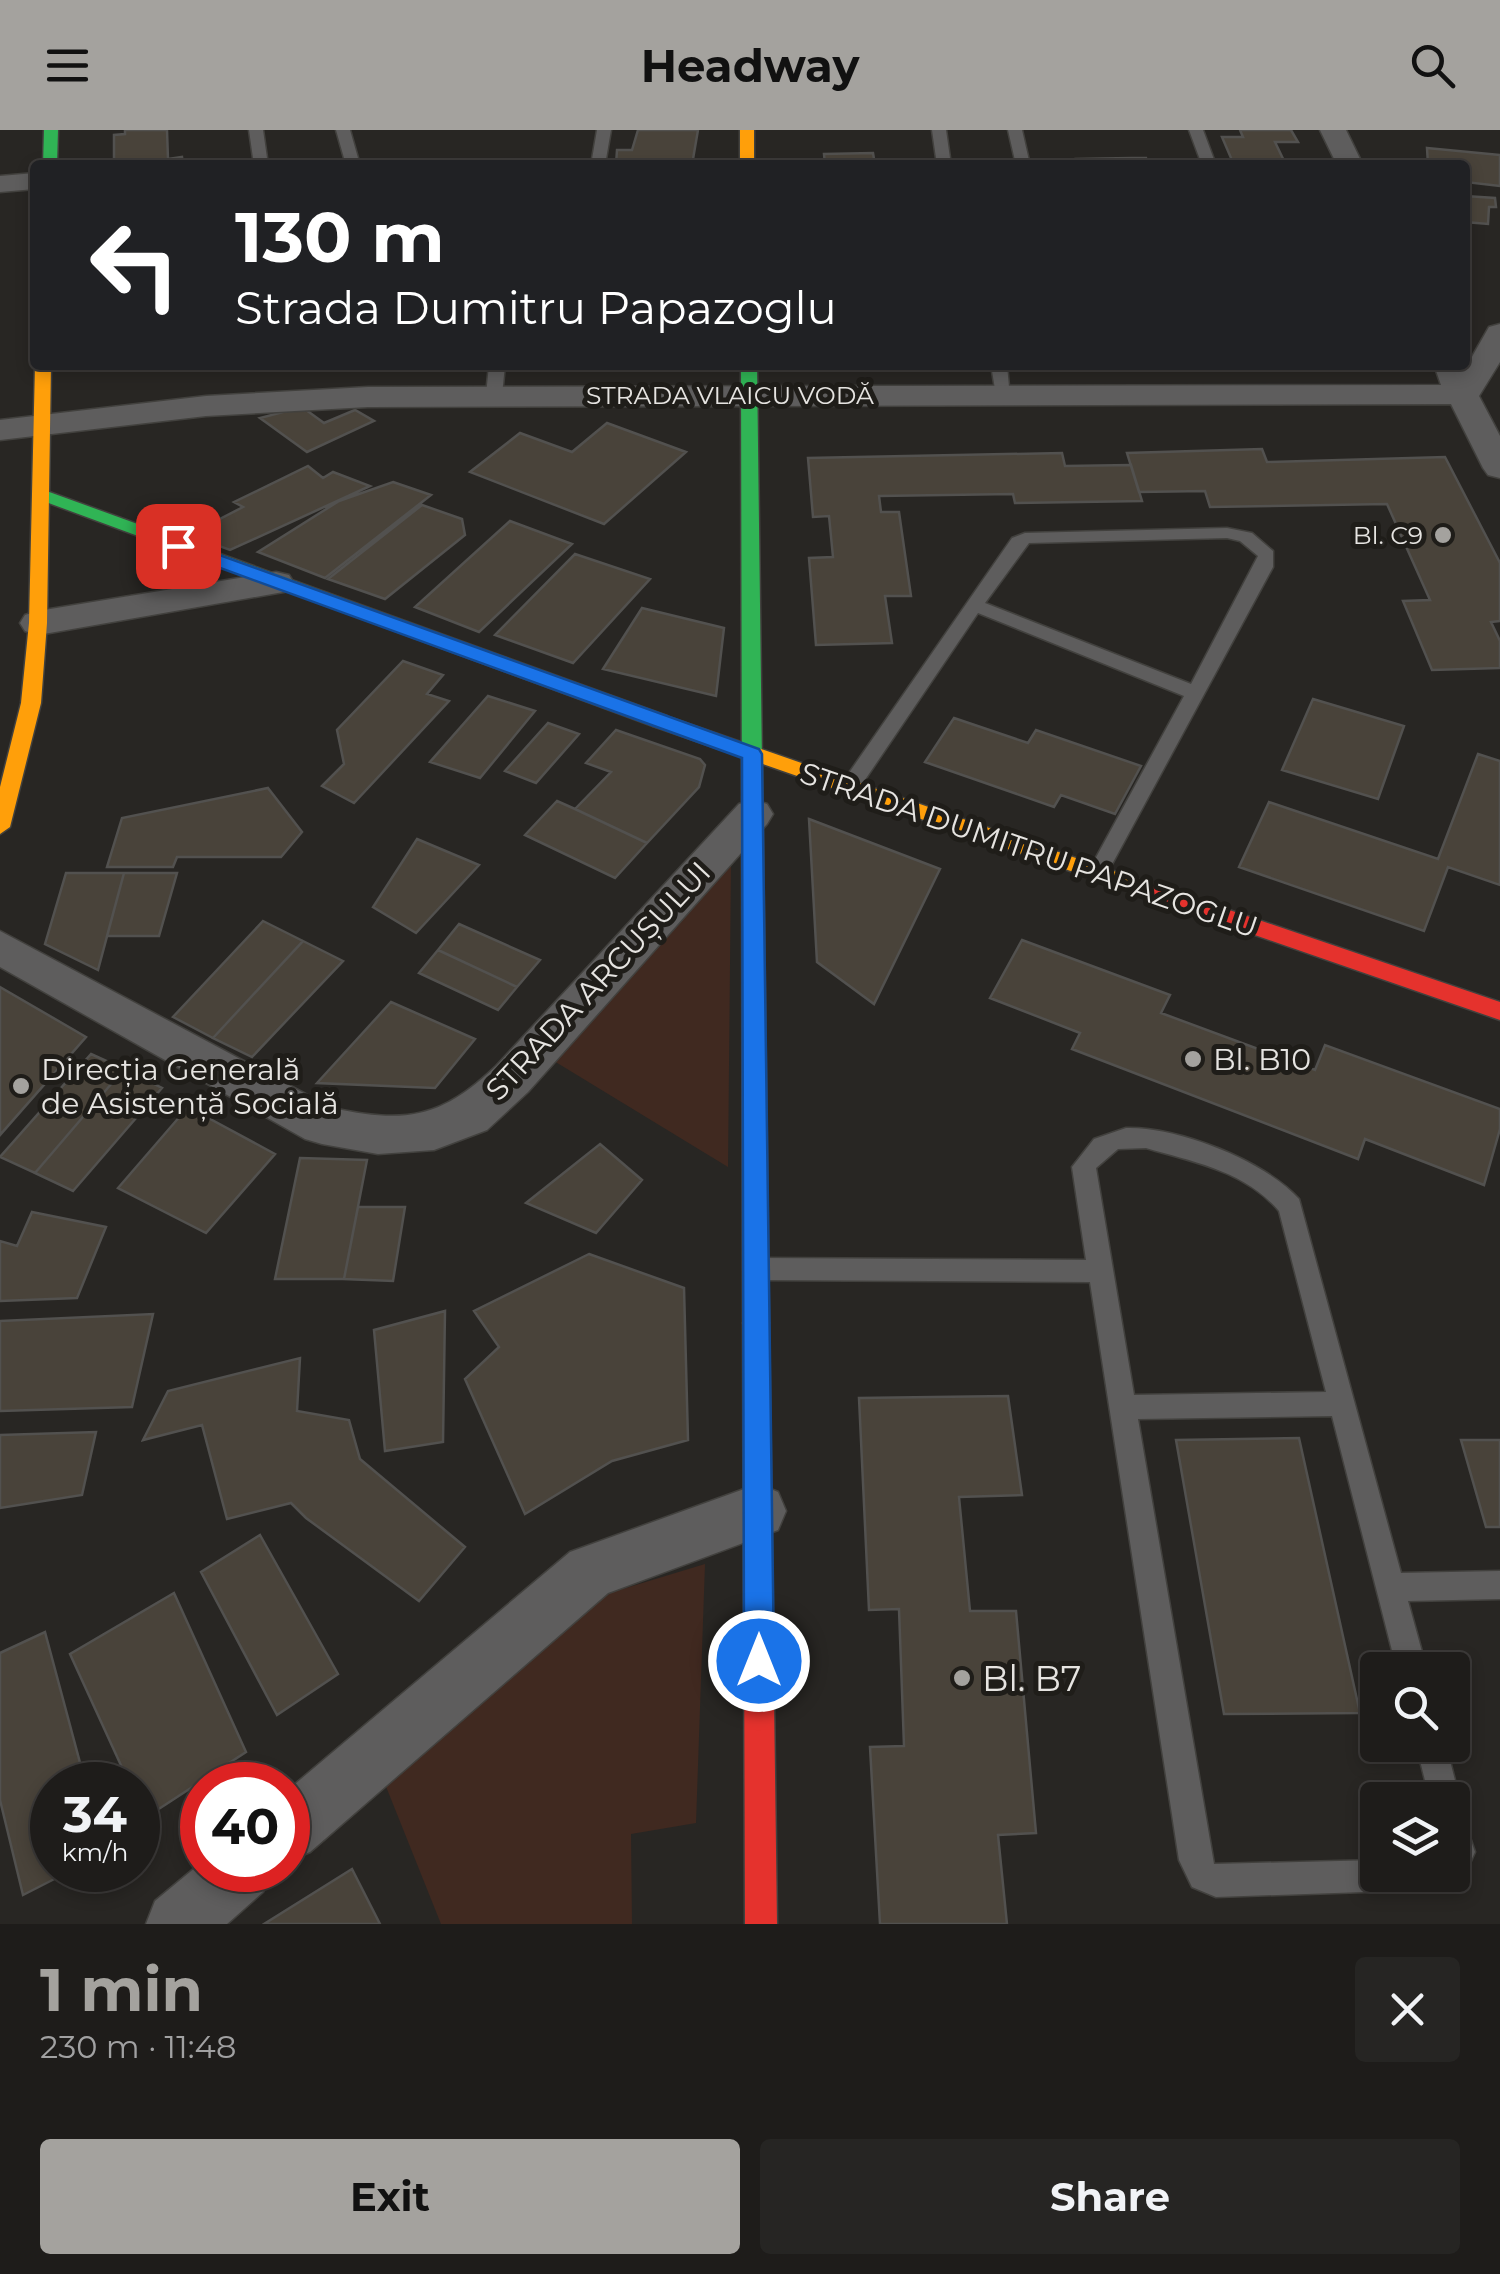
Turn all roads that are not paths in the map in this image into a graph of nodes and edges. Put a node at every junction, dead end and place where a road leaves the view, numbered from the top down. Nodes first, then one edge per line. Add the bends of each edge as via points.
1 (52, 130) edge
2 (256, 130) edge
3 (343, 130) edge
4 (604, 130) edge
5 (747, 130) edge
6 (939, 130) edge
7 (1015, 130) edge
8 (1196, 130) edge
9 (1333, 130) edge
10 (50, 160) edge
11 (261, 160) edge
12 (352, 160) edge
13 (599, 160) edge
14 (747, 160) edge
15 (943, 160) edge
16 (1021, 160) edge
17 (1207, 160) edge
18 (1348, 160) edge
19 (30, 181) edge
20 (0, 184) edge
21 (1500, 333) edge
22 (43, 370) edge
23 (1450, 370) edge
24 (495, 380) edge
25 (749, 380) edge
26 (1001, 380) edge
27 (1462, 394) junction
28 (41, 424) junction
29 (0, 430) edge
30 (1500, 468) edge
31 (41, 494) junction
32 (276, 584) junction
33 (976, 606) junction
34 (38, 624) junction
35 (1193, 692) junction
36 (16, 704) edge
37 (752, 754) junction
38 (849, 788) junction
39 (752, 814) junction
40 (0, 827) edge
41 (1098, 874) junction
42 (0, 947) edge
43 (1500, 1011) edge
44 (756, 1270) junction
45 (1100, 1271) junction
46 (1343, 1404) junction
47 (1122, 1407) junction
48 (758, 1511) junction
49 (1500, 1585) edge
50 (1390, 1587) junction
51 (1407, 1652) edge
52 (310, 1811) edge
53 (1360, 1876) edge
54 (215, 1892) edge
55 (178, 1924) edge
56 (761, 1924) edge

1 - 10 street
2 - 11 lane
3 - 12 lane
4 - 13 lane
5 - 14 street
6 - 15 lane
7 - 16 lane
8 - 17 lane
9 - 18 street
19 - 20 street
21 - 27 street
22 - 28 street
23 - 27 street
24 - 25 street, STRADA VLAICU VODĂ
24 - 28 street, STRADA VLAICU VODĂ
25 - 26 street, STRADA VLAICU VODĂ
25 - 37 street
26 - 27 street, STRADA VLAICU VODĂ
27 - 30 street
28 - 29 street, STRADA VLAICU VODĂ
28 - 31 street
31 - 32 street, STRADA DUMITRU PAPAZOGLU
31 - 34 street
32 - 34 street, STRADA DUMITRU PAPAZOGLU
32 - 37 street, STRADA DUMITRU PAPAZOGLU
33 - 35 lane
33 - 35 lane via 1025,538 1246,538 1267,556 1264,567
33 - 38 lane
34 - 36 street
35 - 41 lane
36 - 40 street
37 - 38 street, STRADA DUMITRU PAPAZOGLU
37 - 39 street
38 - 41 street, STRADA DUMITRU PAPAZOGLU
39 - 42 street, STRADA ARCUȘULUI via 512,1079 471,1116 417,1134 363,1135 322,1125
39 - 44 street
41 - 43 street, STRADA DUMITRU PAPAZOGLU
44 - 45 lane
44 - 48 street
45 - 46 lane via 1084,1167 1100,1145 1146,1138 1267,1180 1290,1206
45 - 47 lane
46 - 47 lane
46 - 50 lane
47 - 53 lane via 1195,1860 1203,1876
48 - 52 street via 590,1572
48 - 56 street
49 - 50 lane
50 - 51 lane
54 - 55 street

